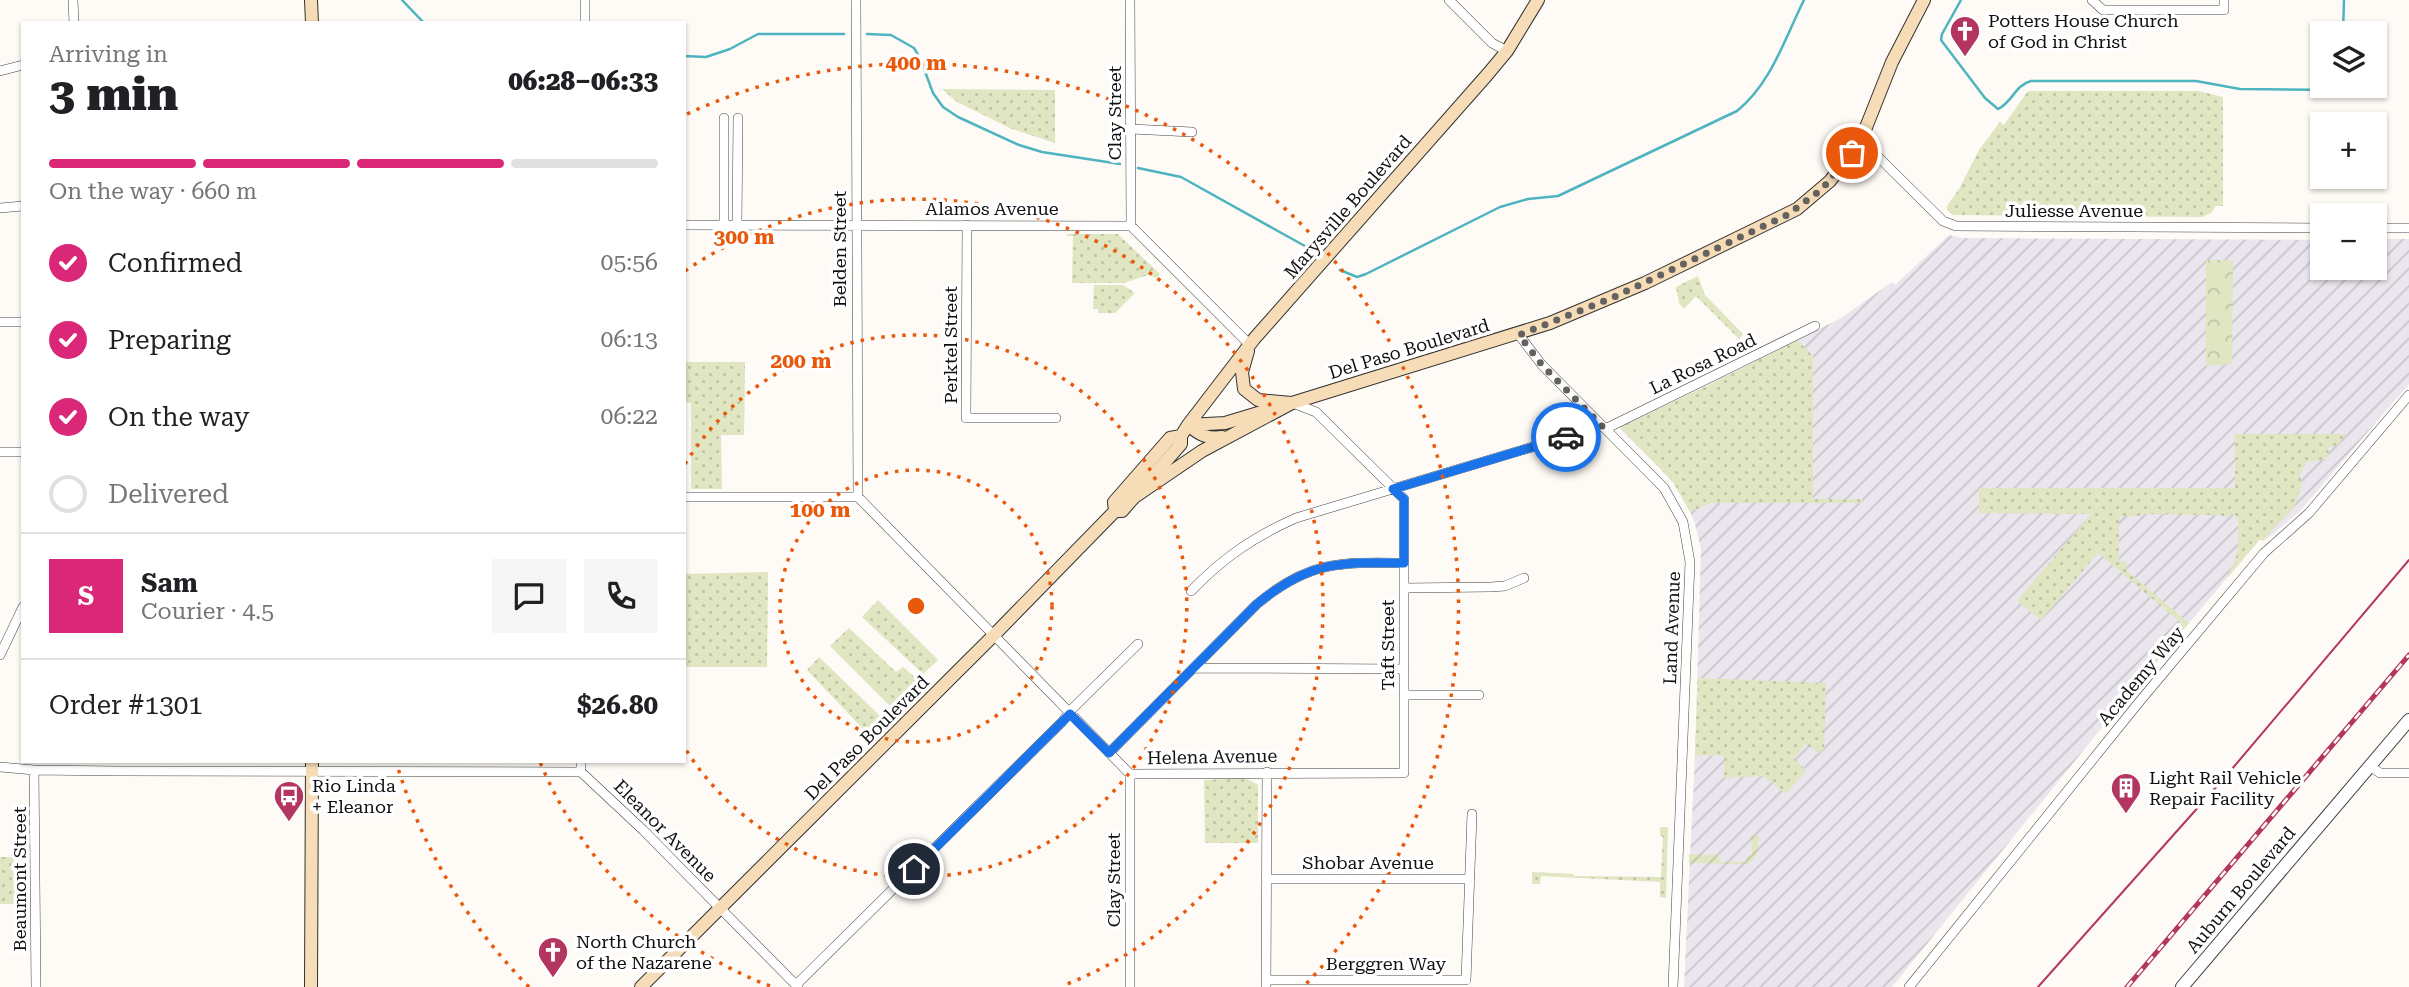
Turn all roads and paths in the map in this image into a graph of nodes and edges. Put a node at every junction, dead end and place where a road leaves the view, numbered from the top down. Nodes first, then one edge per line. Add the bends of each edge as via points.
1 (73, 0) edge
2 (311, 0) edge
3 (585, 0) edge
4 (856, 0) edge
5 (1129, 0) edge
6 (1449, 0) edge
7 (1538, 0) edge
8 (1924, 0) edge
9 (2092, 0) edge
10 (2224, 0) edge
11 (74, 21) edge
12 (312, 21) edge
13 (585, 21) edge
14 (1507, 51) junction
15 (21, 66) edge
16 (0, 71) edge
17 (724, 118) dead end
18 (738, 118) dead end
19 (1131, 130) junction
20 (724, 132) junction
21 (738, 132) junction
22 (1192, 132) dead end
23 (1861, 140) junction
24 (21, 206) edge
25 (0, 208) edge
26 (686, 225) edge
27 (724, 225) junction
28 (737, 225) junction
29 (856, 225) junction
30 (967, 225) junction
31 (1130, 226) junction
32 (2310, 228) edge
33 (2387, 228) edge
34 (2409, 228) edge
35 (0, 322) edge
36 (21, 322) edge
37 (1815, 326) dead end
38 (1519, 335) junction
39 (1250, 345) junction
40 (2409, 395) edge
41 (1292, 403) junction
42 (1056, 418) dead end
43 (1603, 428) junction
44 (1184, 430) junction
45 (1226, 437) junction
46 (0, 452) edge
47 (21, 452) edge
48 (1393, 489) junction
49 (686, 497) edge
50 (858, 497) junction
51 (1133, 498) junction
52 (1115, 511) junction
53 (1404, 563) junction
54 (1524, 578) dead end
55 (1404, 588) junction
56 (1191, 591) dead end
57 (21, 611) edge
58 (993, 636) junction
59 (1138, 644) dead end
60 (0, 655) edge
61 (1194, 668) junction
62 (1404, 668) junction
63 (1404, 695) junction
64 (1479, 695) dead end
65 (1070, 714) junction
66 (2409, 720) edge
67 (1109, 753) junction
68 (581, 763) edge
69 (128, 766) edge
70 (312, 766) edge
71 (2370, 766) junction
72 (0, 768) edge
73 (34, 770) junction
74 (581, 772) junction
75 (1267, 772) junction
76 (1404, 773) joint
77 (2409, 773) edge
78 (1130, 774) junction
79 (1472, 814) dead end
80 (1470, 878) junction
81 (1266, 879) junction
82 (720, 908) junction
83 (1266, 983) edge
84 (797, 986) edge
85 (36, 987) edge
86 (311, 987) edge
87 (641, 987) edge
88 (1130, 987) edge
89 (1673, 987) edge
90 (1909, 987) edge
91 (2182, 987) edge

1 - 11 street
2 - 12 main road
3 - 13 street
4 - 29 street, Belden Street
5 - 19 street, Clay Street
6 - 14 street via 1492,43
7 - 14 main road, Marysville Boulevard
8 - 23 main road, Del Paso Boulevard via 1892,62
9 - 10 street via 2103,10 2224,10
14 - 39 main road, Marysville Boulevard
15 - 16 street
17 - 20 street
18 - 21 street
19 - 22 street
19 - 31 street, Clay Street
20 - 21 street
20 - 27 street
21 - 28 street
23 - 32 street, Juliesse Avenue via 1943,221 1956,226
23 - 38 main road, Del Paso Boulevard via 1830,181 1787,215 1623,293
24 - 25 street
26 - 27 street, Alamos Avenue
27 - 28 street, Alamos Avenue
28 - 29 street, Alamos Avenue
29 - 30 street, Alamos Avenue
29 - 50 street, Belden Street
30 - 31 street, Alamos Avenue
30 - 42 street, Perktel Street via 966,418
31 - 39 street
33 - 34 street
35 - 36 street
37 - 43 street, La Rosa Road
38 - 41 main road, Del Paso Boulevard
38 - 43 street, Land Avenue
39 - 41 main road via 1242,372 1244,389 1258,400
39 - 44 main road, Marysville Boulevard
40 - 90 street, Academy Way via 2309,513 2264,553
41 - 44 main road
41 - 45 main road, Del Paso Boulevard
41 - 48 street, Taft Street via 1317,412
43 - 48 street, La Rosa Road
43 - 89 street, Land Avenue via 1664,488 1683,522 1689,549
44 - 45 main road
44 - 51 main road, Marysville Boulevard via 1181,443
44 - 52 main road, Marysville Boulevard via 1170,438 1114,502
45 - 51 main road, Del Paso Boulevard
46 - 47 street
48 - 53 street, Taft Street via 1404,499
48 - 56 street, La Rosa Road via 1273,528 1230,554
49 - 50 street
50 - 58 street, Helena Avenue
51 - 52 main road, Marysville Boulevard via 1122,511
52 - 58 main road, Del Paso Boulevard
53 - 55 street, Taft Street
53 - 61 street via 1333,564 1284,584 1257,604
54 - 55 street via 1491,587
55 - 62 street, Taft Street
57 - 60 street
58 - 65 street, Helena Avenue
58 - 82 main road, Del Paso Boulevard
59 - 65 street
61 - 62 street
61 - 67 street
62 - 63 street, Taft Street
63 - 64 street
63 - 76 street, Taft Street
65 - 67 street, Helena Avenue
65 - 84 street
66 - 71 street, Auburn Boulevard
67 - 78 street, Helena Avenue
68 - 74 street
69 - 70 street
69 - 73 street
70 - 74 street
70 - 86 main road
71 - 77 street via 2380,773
71 - 91 street, Auburn Boulevard
72 - 73 street
73 - 85 street, Beaumont Street
74 - 82 street, Eleanor Avenue
75 - 76 street, Helena Avenue
75 - 78 street, Helena Avenue
75 - 81 street
78 - 88 street, Clay Street
79 - 80 street, Berggren Way
80 - 81 street, Shobar Avenue
80 - 83 street, Berggren Way via 1466,980
81 - 83 street
82 - 84 street, Eleanor Avenue
82 - 87 main road, Del Paso Boulevard

